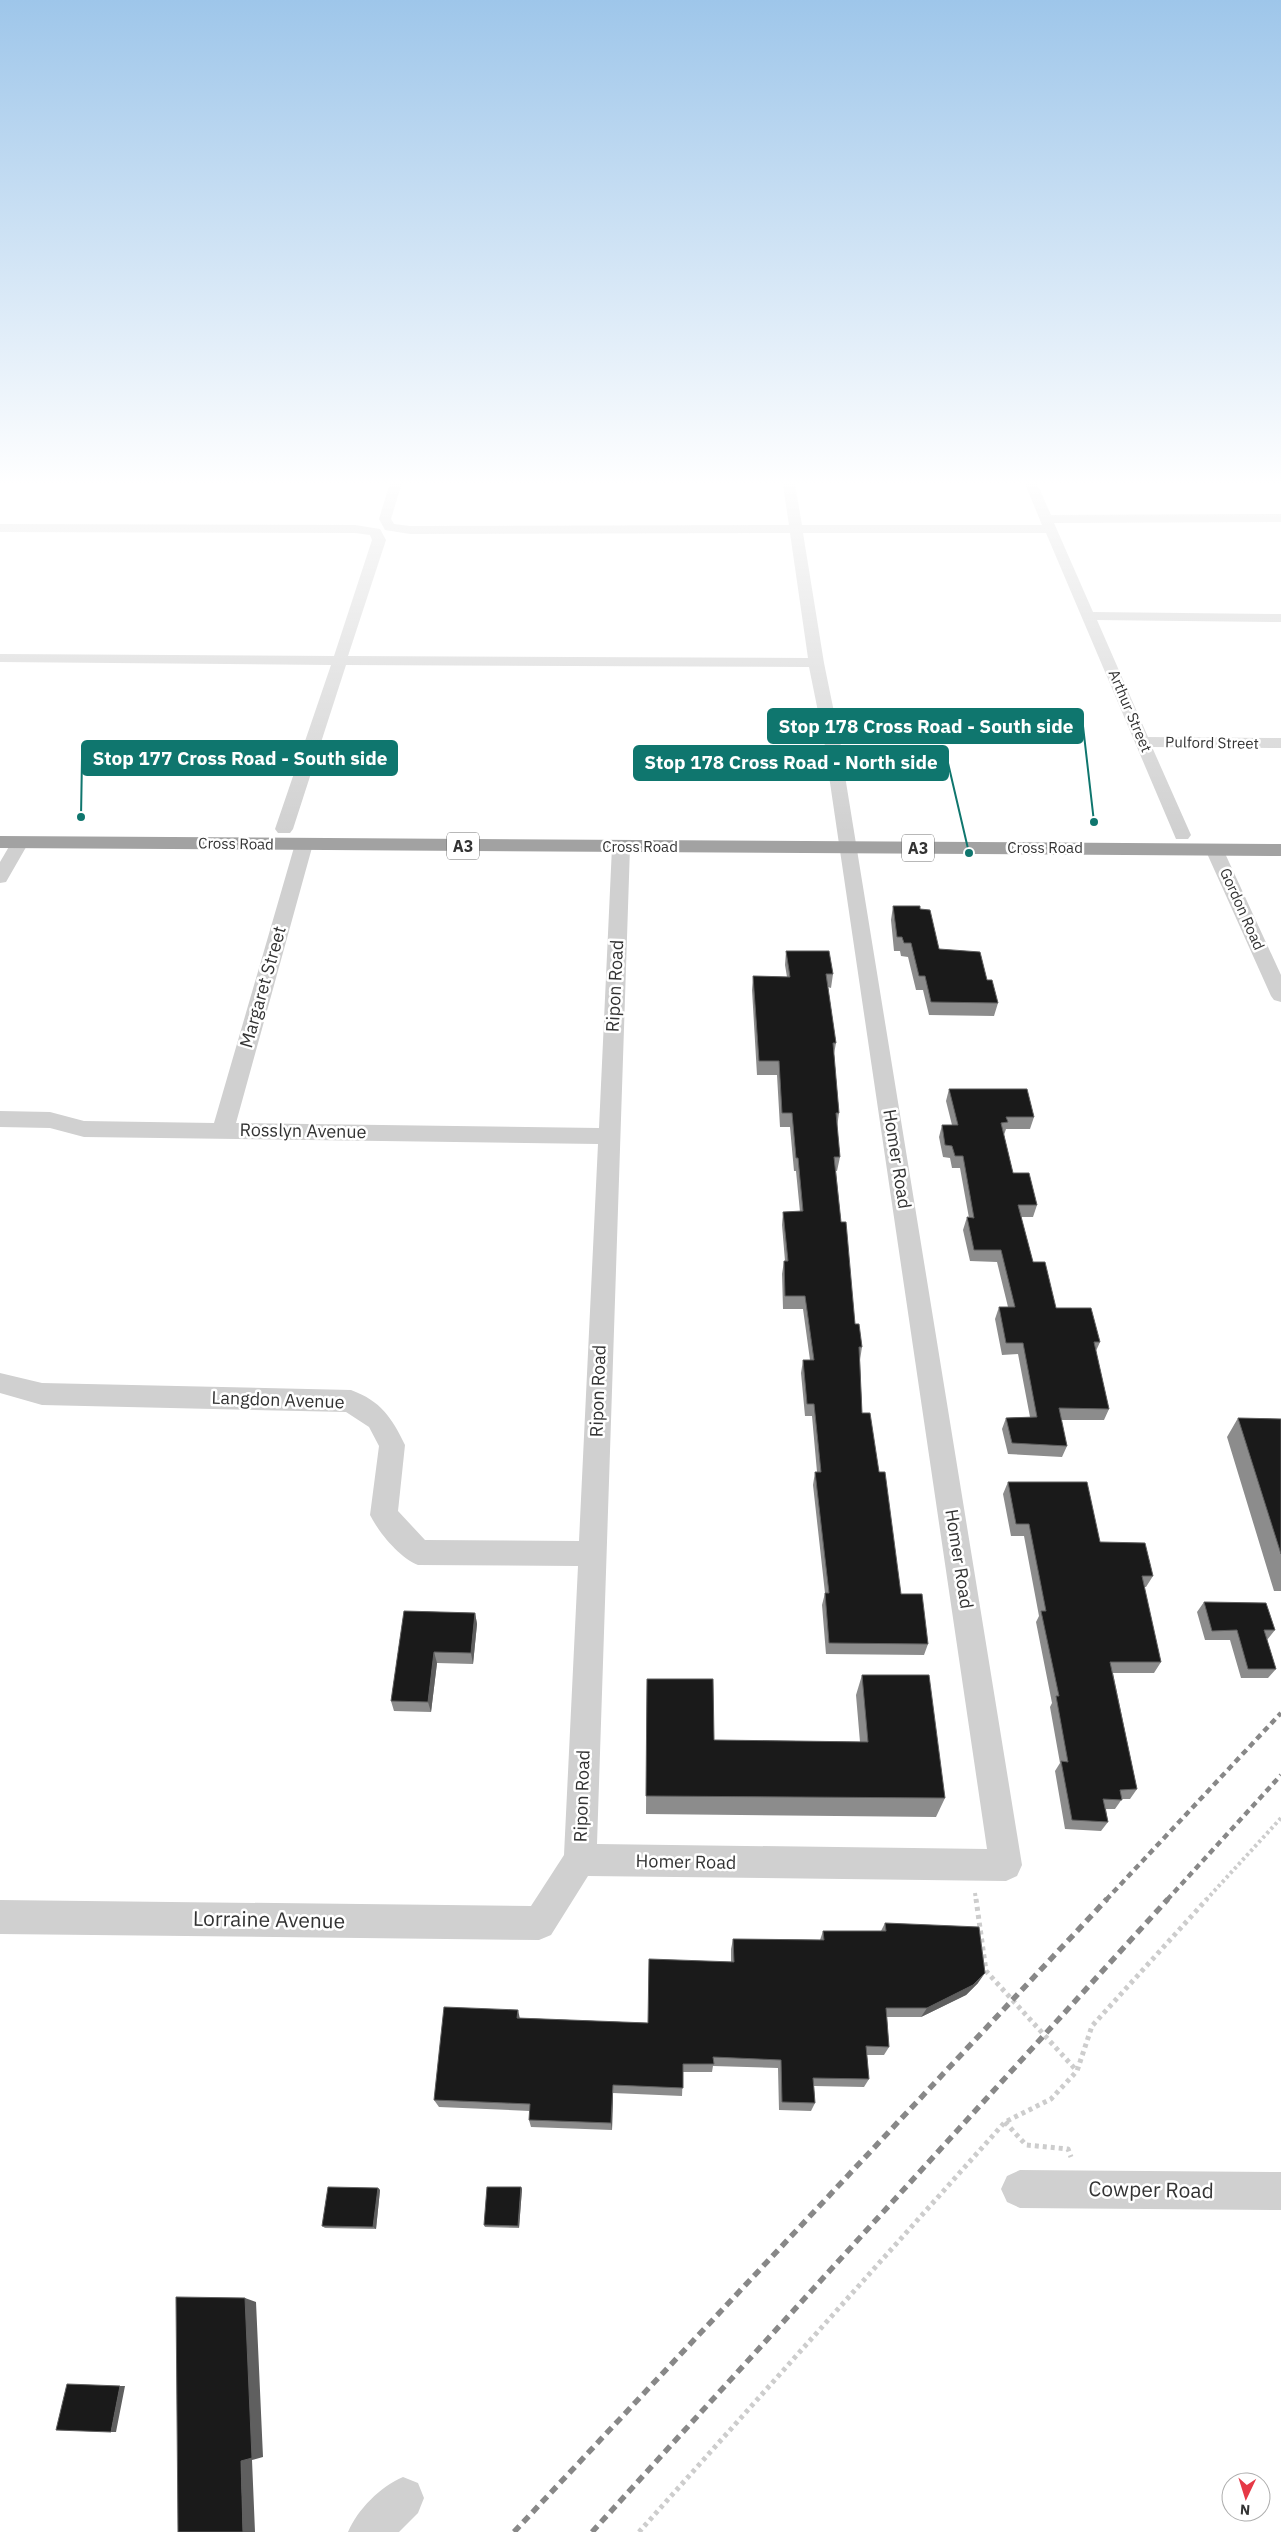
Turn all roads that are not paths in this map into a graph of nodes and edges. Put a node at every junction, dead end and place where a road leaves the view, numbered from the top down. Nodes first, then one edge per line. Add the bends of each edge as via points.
1 (360, 597) edge
2 (806, 597) edge
3 (1081, 597) edge
4 (1089, 616) junction
5 (1281, 618) edge
6 (0, 658) edge
7 (339, 660) junction
8 (816, 663) junction
9 (1143, 742) junction
10 (1281, 743) edge
11 (835, 756) dead end
12 (837, 776) dead end
13 (0, 828) edge
14 (284, 829) junction
15 (332, 829) junction
16 (1182, 834) junction
17 (1281, 835) edge
18 (16, 837) edge
19 (621, 839) junction
20 (848, 840) junction
21 (262, 844) junction
22 (304, 844) junction
23 (1214, 849) junction
24 (1281, 850) edge
25 (0, 878) edge
26 (1281, 996) edge
27 (0, 1119) edge
28 (223, 1130) junction
29 (608, 1136) junction
30 (0, 1382) edge
31 (592, 1554) junction
32 (580, 1860) junction
33 (0, 1917) edge
34 (539, 1923) joint
35 (1020, 2188) dead end
36 (1281, 2192) edge
37 (403, 2498) dead end
38 (370, 2532) edge

1 - 7 street
2 - 8 street
3 - 4 street, Arthur Street
4 - 5 street
4 - 9 street, Arthur Street
6 - 7 street
7 - 8 street
7 - 14 street
8 - 11 street
9 - 10 street, Pulford Street
9 - 16 street, Arthur Street
12 - 20 street
13 - 18 highway, Cross Road / A3
14 - 15 highway, Cross Road / A3
14 - 18 highway, Cross Road / A3
14 - 21 highway
14 - 22 highway
15 - 19 highway, Cross Road / A3
15 - 22 highway
16 - 17 highway, Cross Road / A3
16 - 20 highway, Cross Road / A3
16 - 23 highway
18 - 21 highway, Cross Road / A3
18 - 25 street
19 - 20 highway, Cross Road / A3
19 - 22 highway, Cross Road / A3
19 - 29 street, Ripon Road
20 - 23 highway, Cross Road / A3
20 - 32 street, Homer Road via 1006,1865
21 - 22 highway, Cross Road / A3
22 - 28 street, Margaret Street
23 - 24 highway, Cross Road / A3
23 - 26 street, Gordon Road
27 - 28 street, Rosslyn Avenue via 50,1120 84,1129
28 - 29 street, Rosslyn Avenue
29 - 31 street, Ripon Road
30 - 31 street, Langdon Avenue via 42,1394 351,1401 378,1419 392,1445 384,1515 418,1552
31 - 32 street, Ripon Road
32 - 34 street, Ripon Road
33 - 34 street, Lorraine Avenue
35 - 36 street, Cowper Road
37 - 38 street

